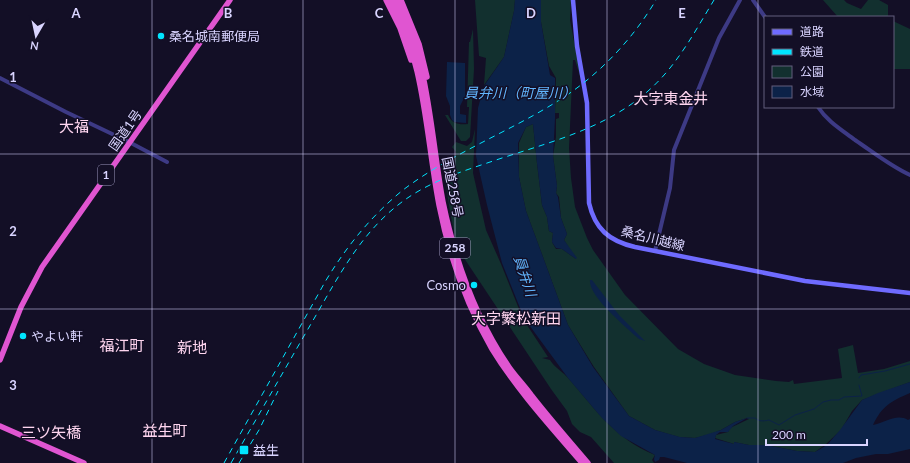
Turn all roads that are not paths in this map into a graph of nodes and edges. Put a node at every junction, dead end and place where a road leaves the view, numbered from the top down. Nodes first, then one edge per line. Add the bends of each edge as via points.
1 (230, 0) edge
2 (386, 0) edge
3 (391, 0) edge
4 (396, 0) edge
5 (401, 0) edge
6 (573, 0) edge
7 (740, 0) edge
8 (753, 0) edge
9 (764, 16) edge
10 (418, 77) junction
11 (0, 78) edge
12 (427, 102) junction
13 (819, 108) edge
14 (129, 142) junction
15 (167, 162) dead end
16 (910, 175) edge
17 (655, 251) junction
18 (910, 293) edge
19 (0, 360) edge
20 (0, 426) edge
21 (84, 463) edge
22 (581, 463) edge
23 (588, 463) edge

1 - 14 highway, 国道1号 / 1
2 - 10 highway via 400,28
3 - 10 highway, 国道258号 / 258 via 412,50
4 - 12 highway, 国道258号 / 258 via 413,37
5 - 12 highway via 423,57 428,88
6 - 17 main road, 桑名川越線 via 577,46 587,103 588,191 591,212 600,228 609,237 624,244
7 - 17 street via 719,38 674,150 670,188
8 - 9 street
10 - 22 highway, 国道258号 / 258 via 439,205 453,260 474,316 506,370
11 - 14 street
12 - 23 highway, 国道258号 / 258 via 444,204 457,258 479,314 510,368
13 - 16 street via 845,132 886,162
14 - 15 street
14 - 19 highway, 国道1号 / 1 via 42,267 24,300
17 - 18 main road, 桑名川越線 via 805,281
20 - 21 highway

